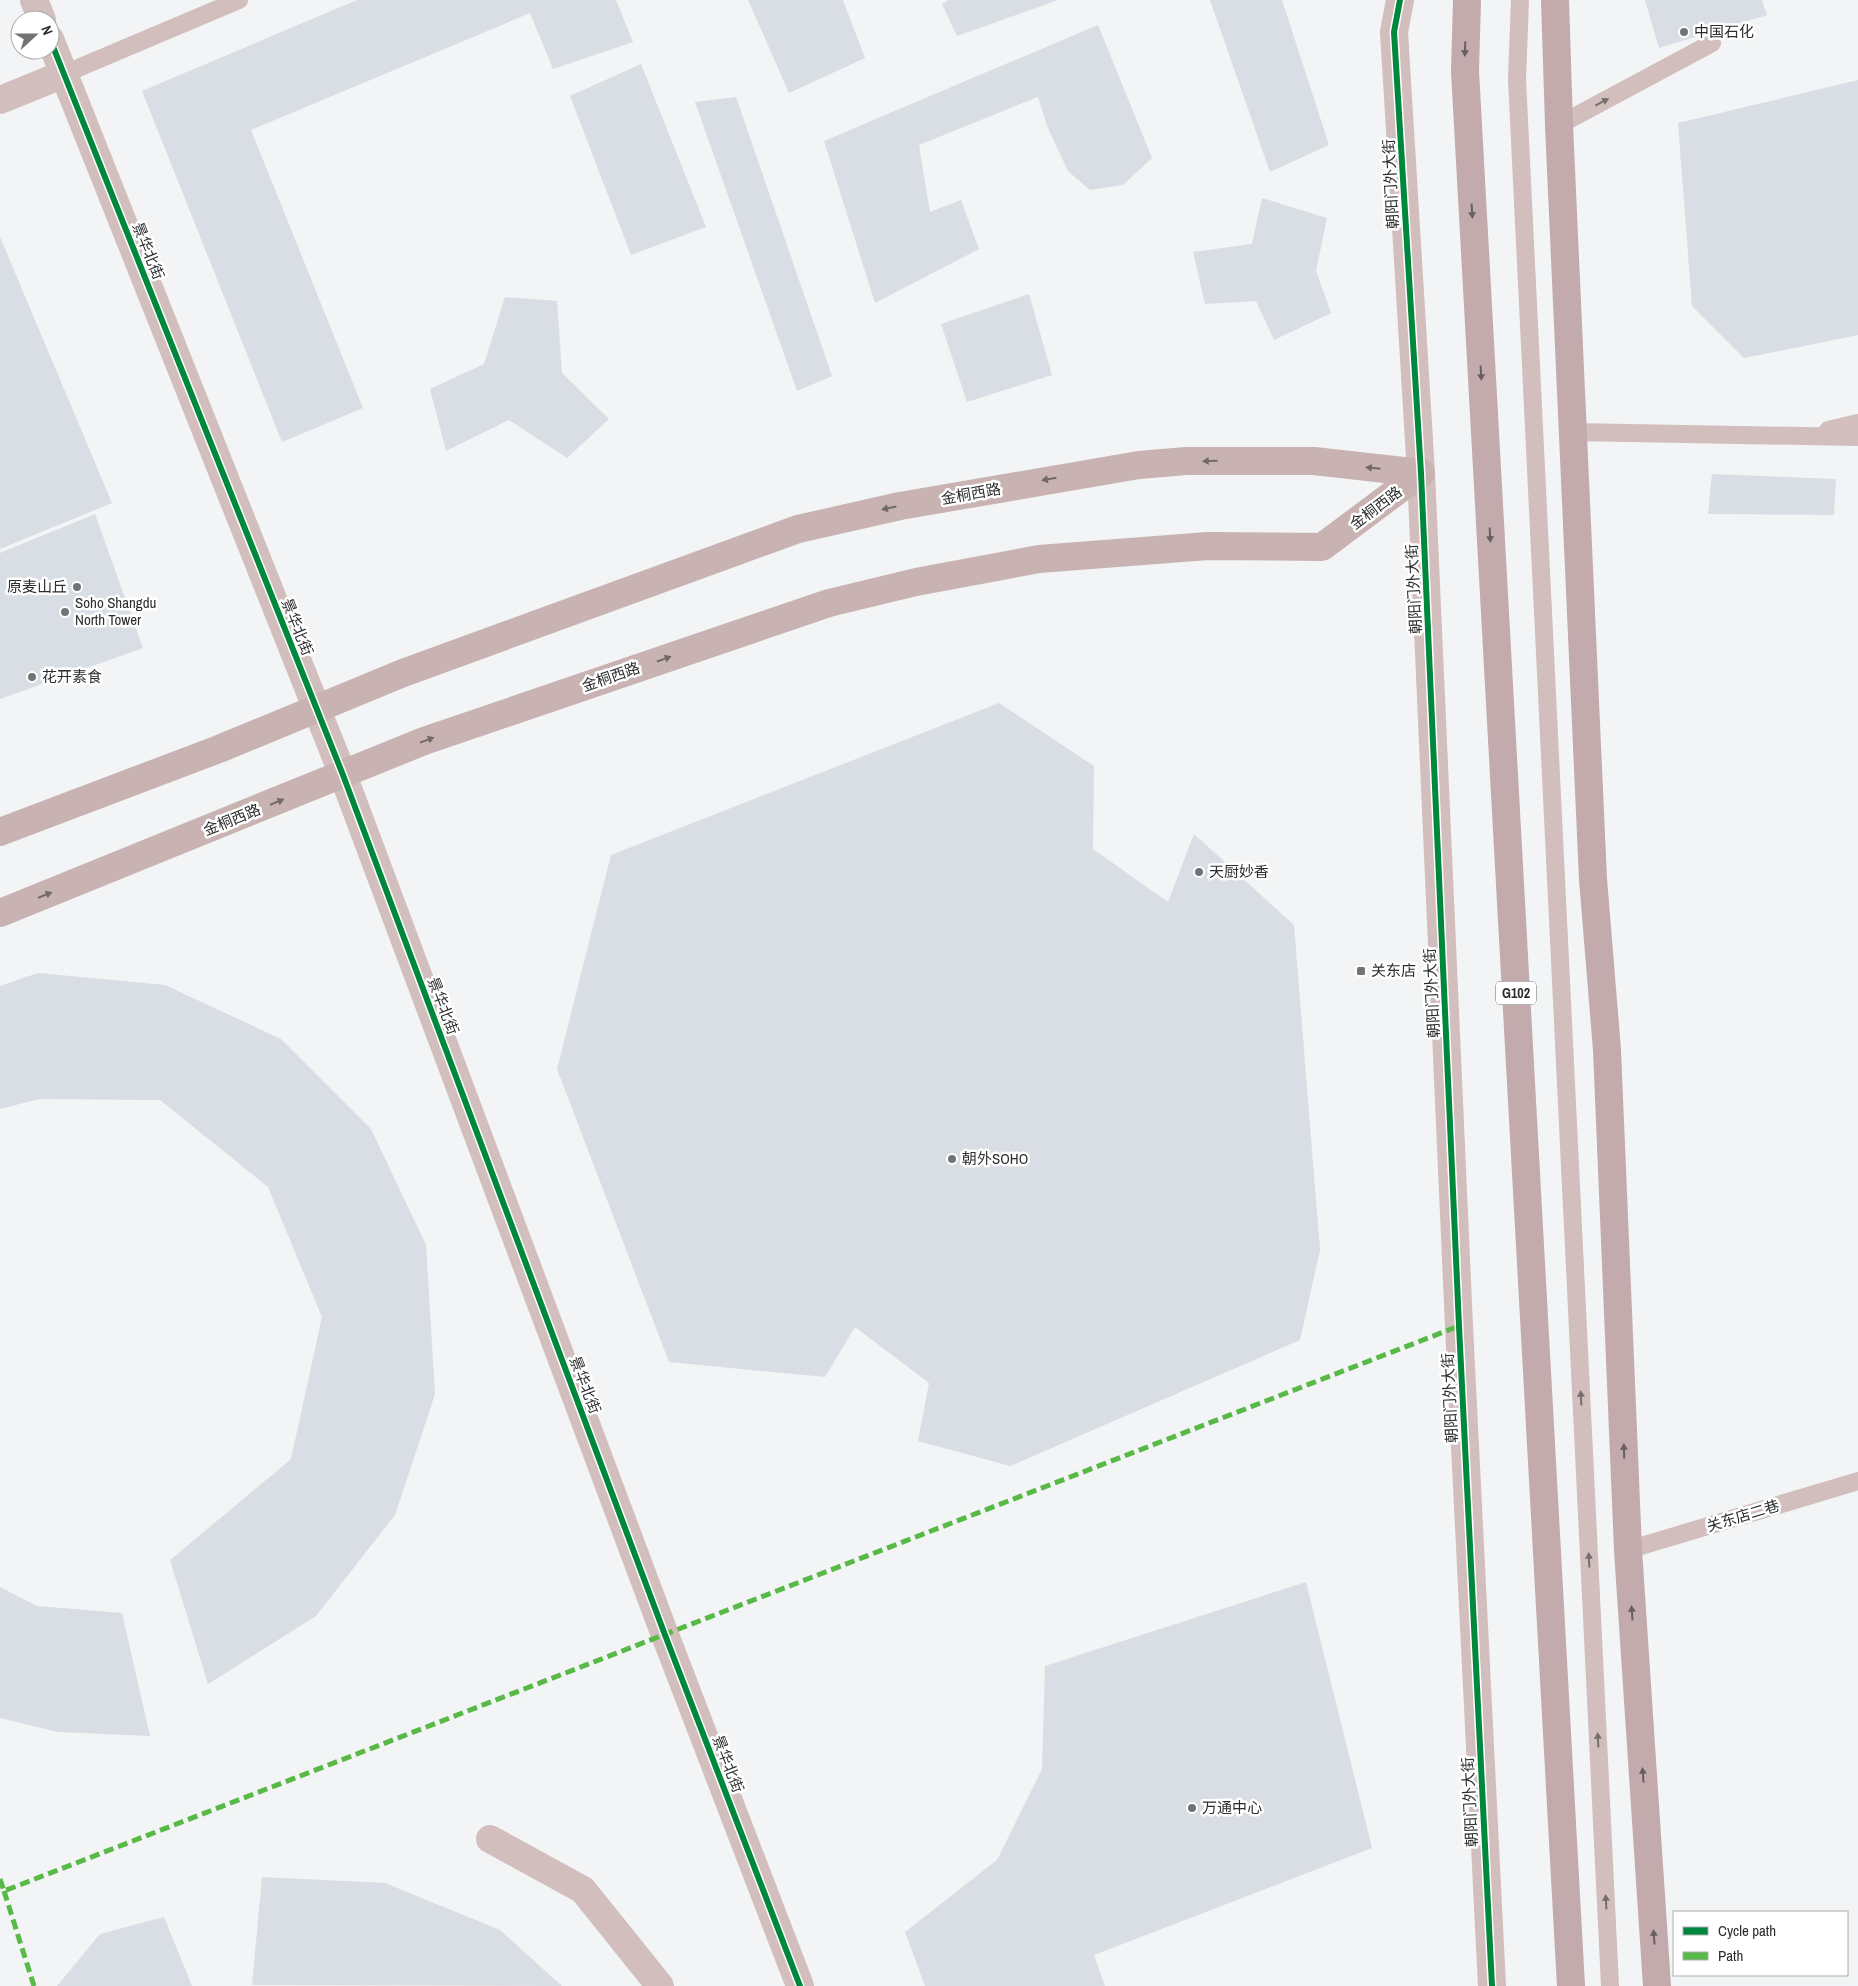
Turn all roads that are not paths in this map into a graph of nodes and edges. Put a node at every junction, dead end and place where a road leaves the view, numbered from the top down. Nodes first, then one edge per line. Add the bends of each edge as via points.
1 (239, 0) edge
2 (1400, 0) edge
3 (1467, 0) edge
4 (1520, 0) edge
5 (1556, 0) edge
6 (1712, 43) dead end
7 (58, 60) edge
8 (64, 74) junction
9 (0, 100) edge
10 (1558, 125) junction
11 (1858, 423) edge
12 (1573, 432) junction
13 (1806, 436) junction
14 (1858, 437) edge
15 (1421, 473) junction
16 (316, 709) junction
17 (343, 774) junction
18 (0, 832) edge
19 (0, 913) edge
20 (1858, 1481) edge
21 (1628, 1550) junction
22 (490, 1839) dead end
23 (660, 1986) edge
24 (800, 1986) edge
25 (1492, 1986) edge
26 (1571, 1986) edge
27 (1610, 1986) edge
28 (1657, 1986) edge

1 - 8 lane
2 - 15 street, 朝阳门外大街 via 1394,32
3 -> 26 highway, G102 via 1465,71
27 -> 4 lane via 1517,79
5 - 10 highway
10 -> 6 lane
7 - 8 street, 景华北街
8 - 9 street
8 - 16 street, 景华北街
10 - 12 highway
11 - 13 lane
12 - 13 lane
21 -> 12 highway via 1607,1060 1593,879
13 - 14 lane
15 -> 16 main road, 金桐西路 via 1314,461 1186,461 1084,473 849,516 798,529 403,673
17 -> 15 main road, 金桐西路 via 424,741 829,603 916,582 1039,559 1130,551 1208,546 1322,547
15 - 25 street, 朝阳门外大街
16 - 17 street, 景华北街
16 - 18 main road, 金桐西路
19 -> 17 main road, 金桐西路
17 - 24 street, 景华北街
20 - 21 lane, 关东店二巷
28 -> 21 highway
22 - 23 street via 584,1890

